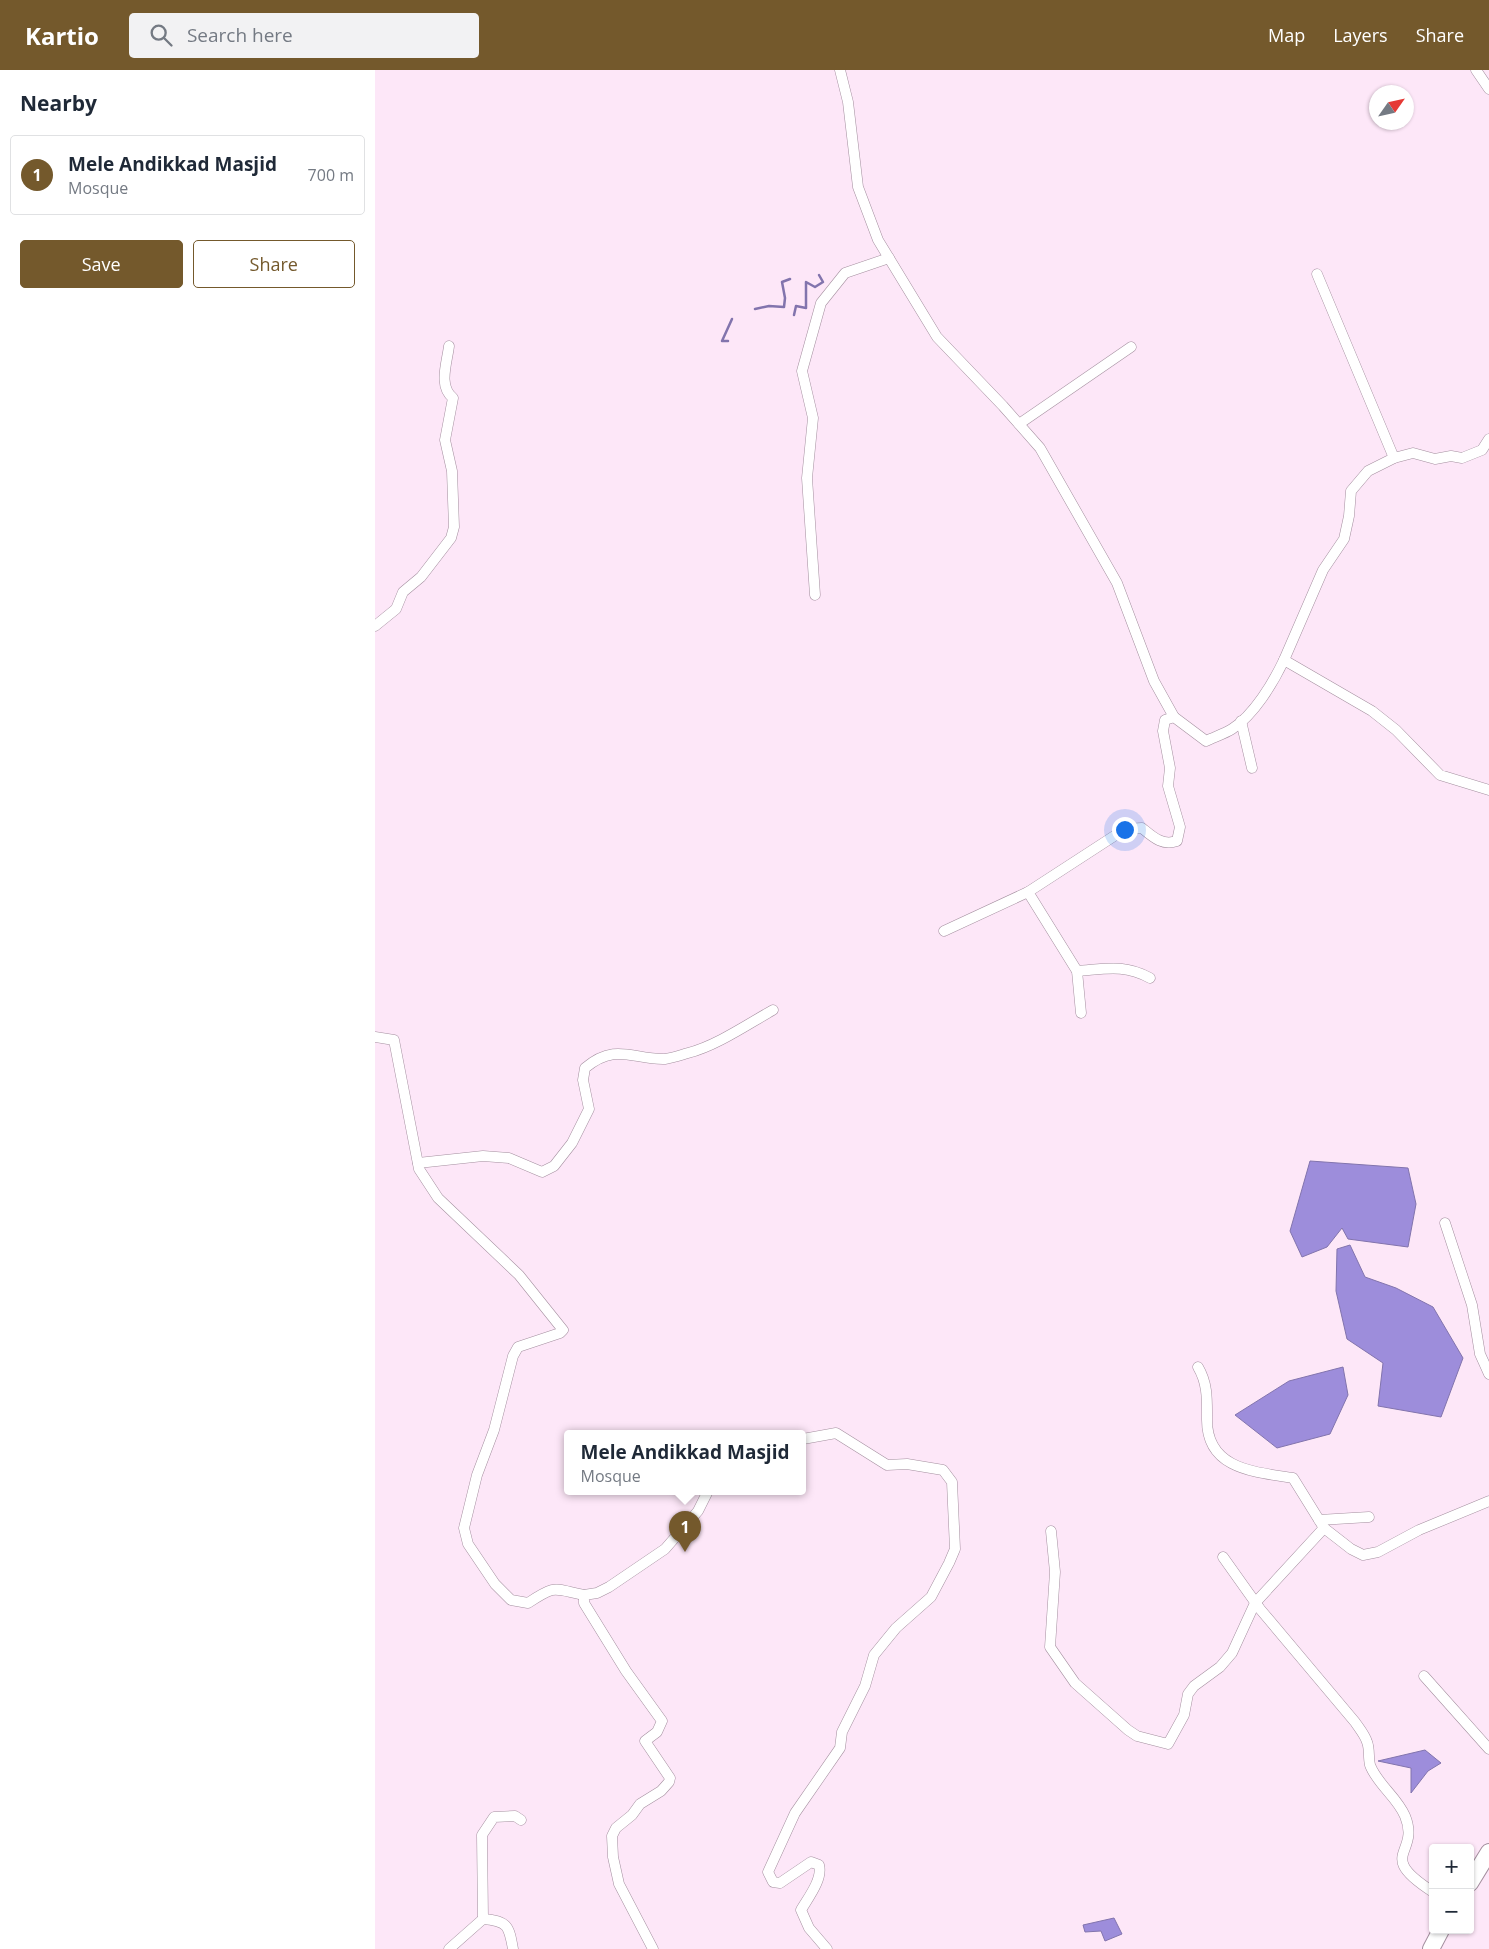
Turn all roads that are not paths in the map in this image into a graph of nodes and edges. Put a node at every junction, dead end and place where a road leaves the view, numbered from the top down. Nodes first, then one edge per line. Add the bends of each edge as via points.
1 (840, 70) edge
2 (1476, 70) edge
3 (1489, 88) edge
4 (889, 258) junction
5 (1317, 274) dead end
6 (449, 346) dead end
7 (1131, 347) dead end
8 (1019, 424) junction
9 (1489, 440) edge
10 (1394, 458) junction
11 (815, 595) dead end
12 (375, 626) edge
13 (1284, 660) junction
14 (1174, 717) junction
15 (1241, 721) junction
16 (1252, 768) dead end
17 (1489, 790) edge
18 (1028, 892) junction
19 (944, 931) dead end
20 (1077, 971) junction
21 (1150, 978) dead end
22 (773, 1010) dead end
23 (1081, 1013) dead end
24 (375, 1037) edge
25 (417, 1163) junction
26 (1445, 1223) dead end
27 (1197, 1367) dead end
28 (1489, 1374) edge
29 (806, 1438) edge
30 (706, 1495) edge
31 (1489, 1501) edge
32 (1369, 1516) dead end
33 (1321, 1524) junction
34 (1051, 1532) dead end
35 (1223, 1557) dead end
36 (584, 1596) junction
37 (1255, 1603) junction
38 (1424, 1676) dead end
39 (1489, 1749) edge
40 (521, 1820) dead end
41 (1489, 1852) edge
42 (1474, 1876) edge
43 (1429, 1889) edge
44 (483, 1918) junction
45 (1439, 1934) edge
46 (449, 1949) edge
47 (513, 1949) edge
48 (653, 1949) edge
49 (827, 1949) edge
50 (1431, 1949) edge

1 - 4 street via 848,102 859,187 878,240
2 - 3 street
4 - 8 street via 937,336
4 - 11 street via 845,273 821,303 802,371 813,418 807,478
5 - 10 street
6 - 12 street via 444,386 453,398 445,440 452,471 453,532 448,544 421,577 403,592 396,609
7 - 8 street
8 - 14 street via 1040,448 1117,583 1154,681
9 - 10 street via 1482,450 1462,458 1435,459 1413,453
10 - 13 street via 1368,471 1351,491 1344,538 1323,570
13 - 15 street via 1263,696
13 - 17 street via 1397,730 1440,775
14 - 15 street via 1206,741 1233,729
14 - 18 street via 1165,720 1163,731 1170,768 1167,786 1180,827 1177,841 1170,844 1159,841 1142,828 1125,829
15 - 16 street
18 - 19 street
18 - 20 street
20 - 21 street via 1122,967 1135,969
20 - 23 street
22 - 25 street via 691,1052 665,1059 632,1054 605,1055 591,1063 585,1068 583,1080 589,1109 572,1143 554,1166 542,1172 509,1158 483,1156
24 - 25 street via 394,1040
25 - 36 street via 438,1198 519,1275 563,1330 518,1347 513,1356 464,1528 468,1544 495,1584 511,1600 529,1603 550,1589 558,1588
26 - 28 street via 1472,1306 1480,1354
27 - 33 street via 1207,1390 1207,1426 1213,1447 1230,1463 1253,1472 1293,1478
29 - 49 street via 836,1433 887,1465 907,1464 943,1470 952,1482 955,1531 955,1549 931,1597 897,1628 874,1655 865,1686 842,1732 840,1748 795,1813 768,1872 773,1882 780,1883 811,1862 819,1865 821,1869 816,1884 801,1910 809,1928
30 - 36 street via 698,1511 665,1549 597,1594
31 - 33 street via 1419,1530 1377,1552 1363,1555
32 - 33 street
33 - 37 street
34 - 37 street via 1055,1572 1050,1647 1075,1683 1137,1736 1168,1744 1184,1715 1188,1694 1232,1653
35 - 37 street
36 - 48 street via 584,1603 626,1671 662,1721 657,1732 645,1741 670,1778 669,1782 640,1804 612,1836 619,1884
37 - 43 street via 1355,1722 1368,1742 1370,1765 1405,1815 1409,1835 1401,1858 1405,1870
38 - 39 street
40 - 44 street via 515,1816 494,1817 483,1835
41 - 42 highway
44 - 46 street
44 - 47 street via 500,1920 510,1929
45 - 50 highway

